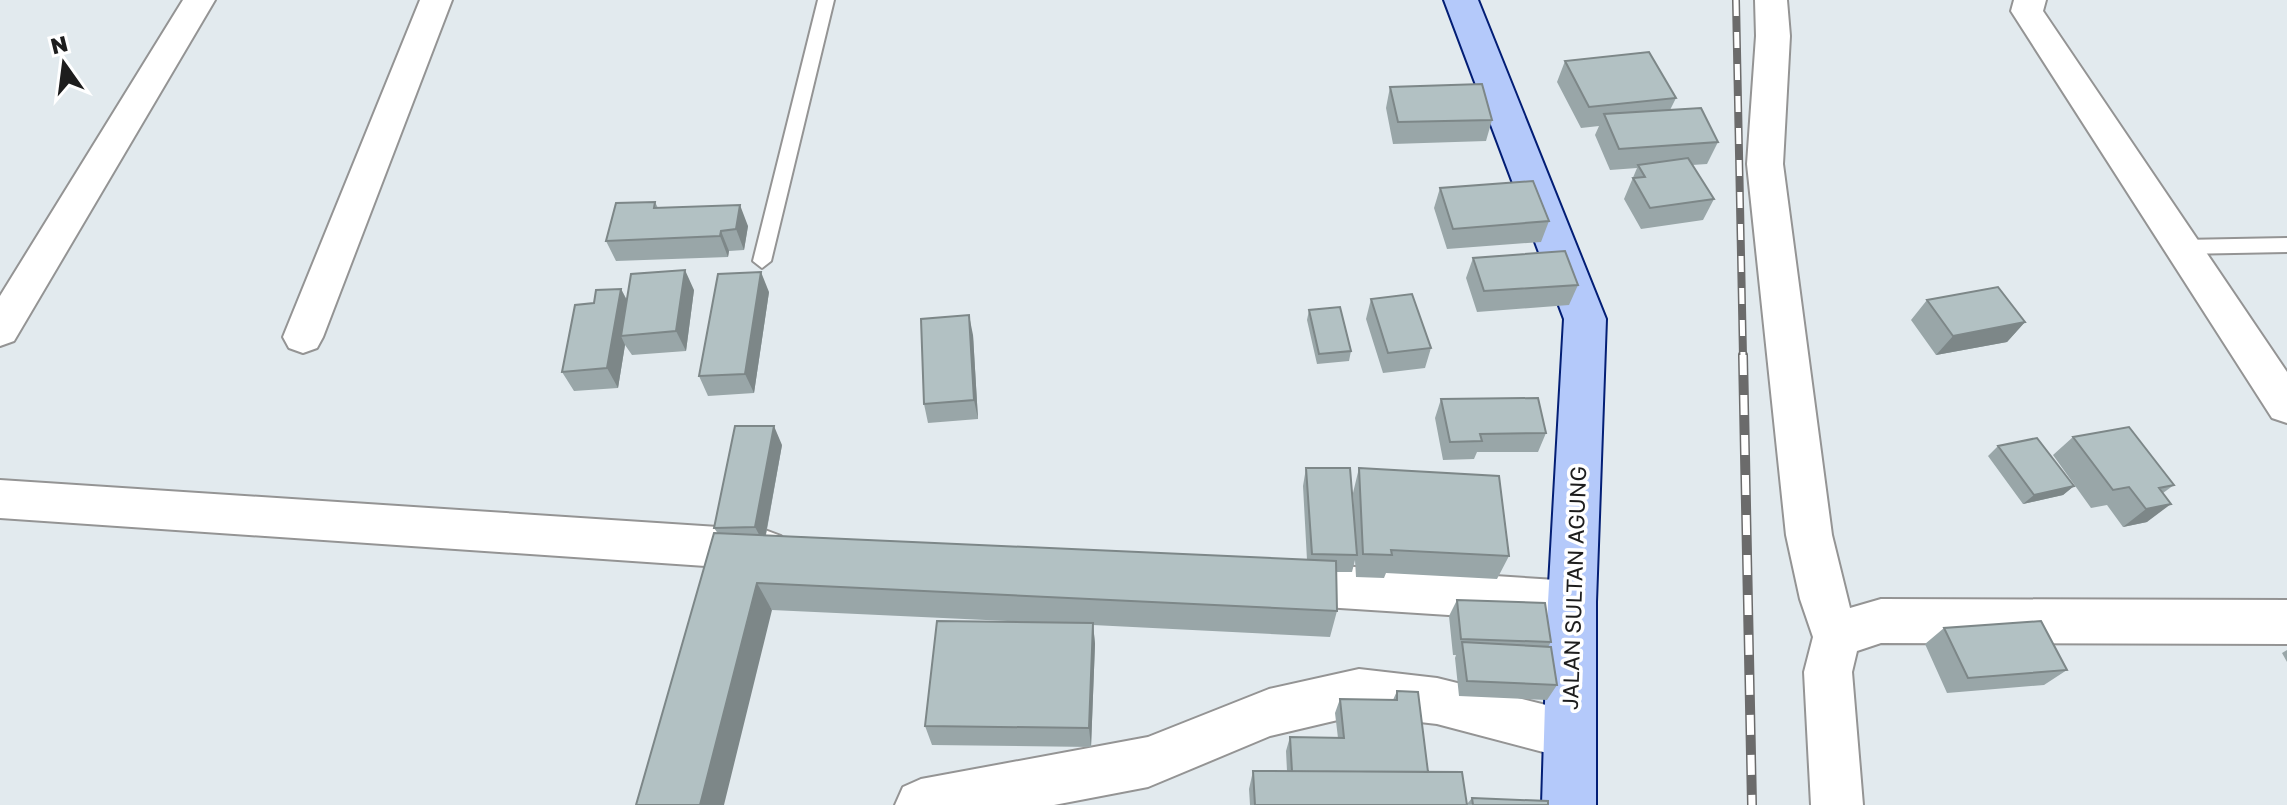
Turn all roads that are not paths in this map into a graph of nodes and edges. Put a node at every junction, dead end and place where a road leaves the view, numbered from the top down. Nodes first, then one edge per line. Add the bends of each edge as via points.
1 (199, 0) edge
2 (436, 0) edge
3 (826, 0) edge
4 (1461, 0) edge
5 (1771, 0) edge
6 (2026, 1) edge
7 (2287, 245) edge
8 (2182, 247) junction
9 (762, 261) dead end
10 (0, 330) edge
11 (303, 337) dead end
12 (2287, 406) edge
13 (0, 499) edge
14 (799, 553) edge
15 (1241, 581) edge
16 (1572, 602) junction
17 (2287, 622) edge
18 (1837, 637) junction
19 (1570, 735) junction
20 (921, 805) edge
21 (1569, 805) edge
22 (1837, 805) edge

1 - 10 street
2 - 11 street
3 - 9 lane
4 - 16 street, JALAN SULTAN AGUNG via 1585,319
5 - 18 street via 1765,164 1809,535
6 - 8 street via 2027,11
7 - 8 lane
8 - 12 street
13 - 14 street
15 - 16 street
16 - 19 street, JALAN SULTAN AGUNG
17 - 18 street via 1881,621
18 - 22 street via 1828,672
19 - 20 street via 1437,701 1359,692 1269,713 1148,762
19 - 21 street, JALAN SULTAN AGUNG

